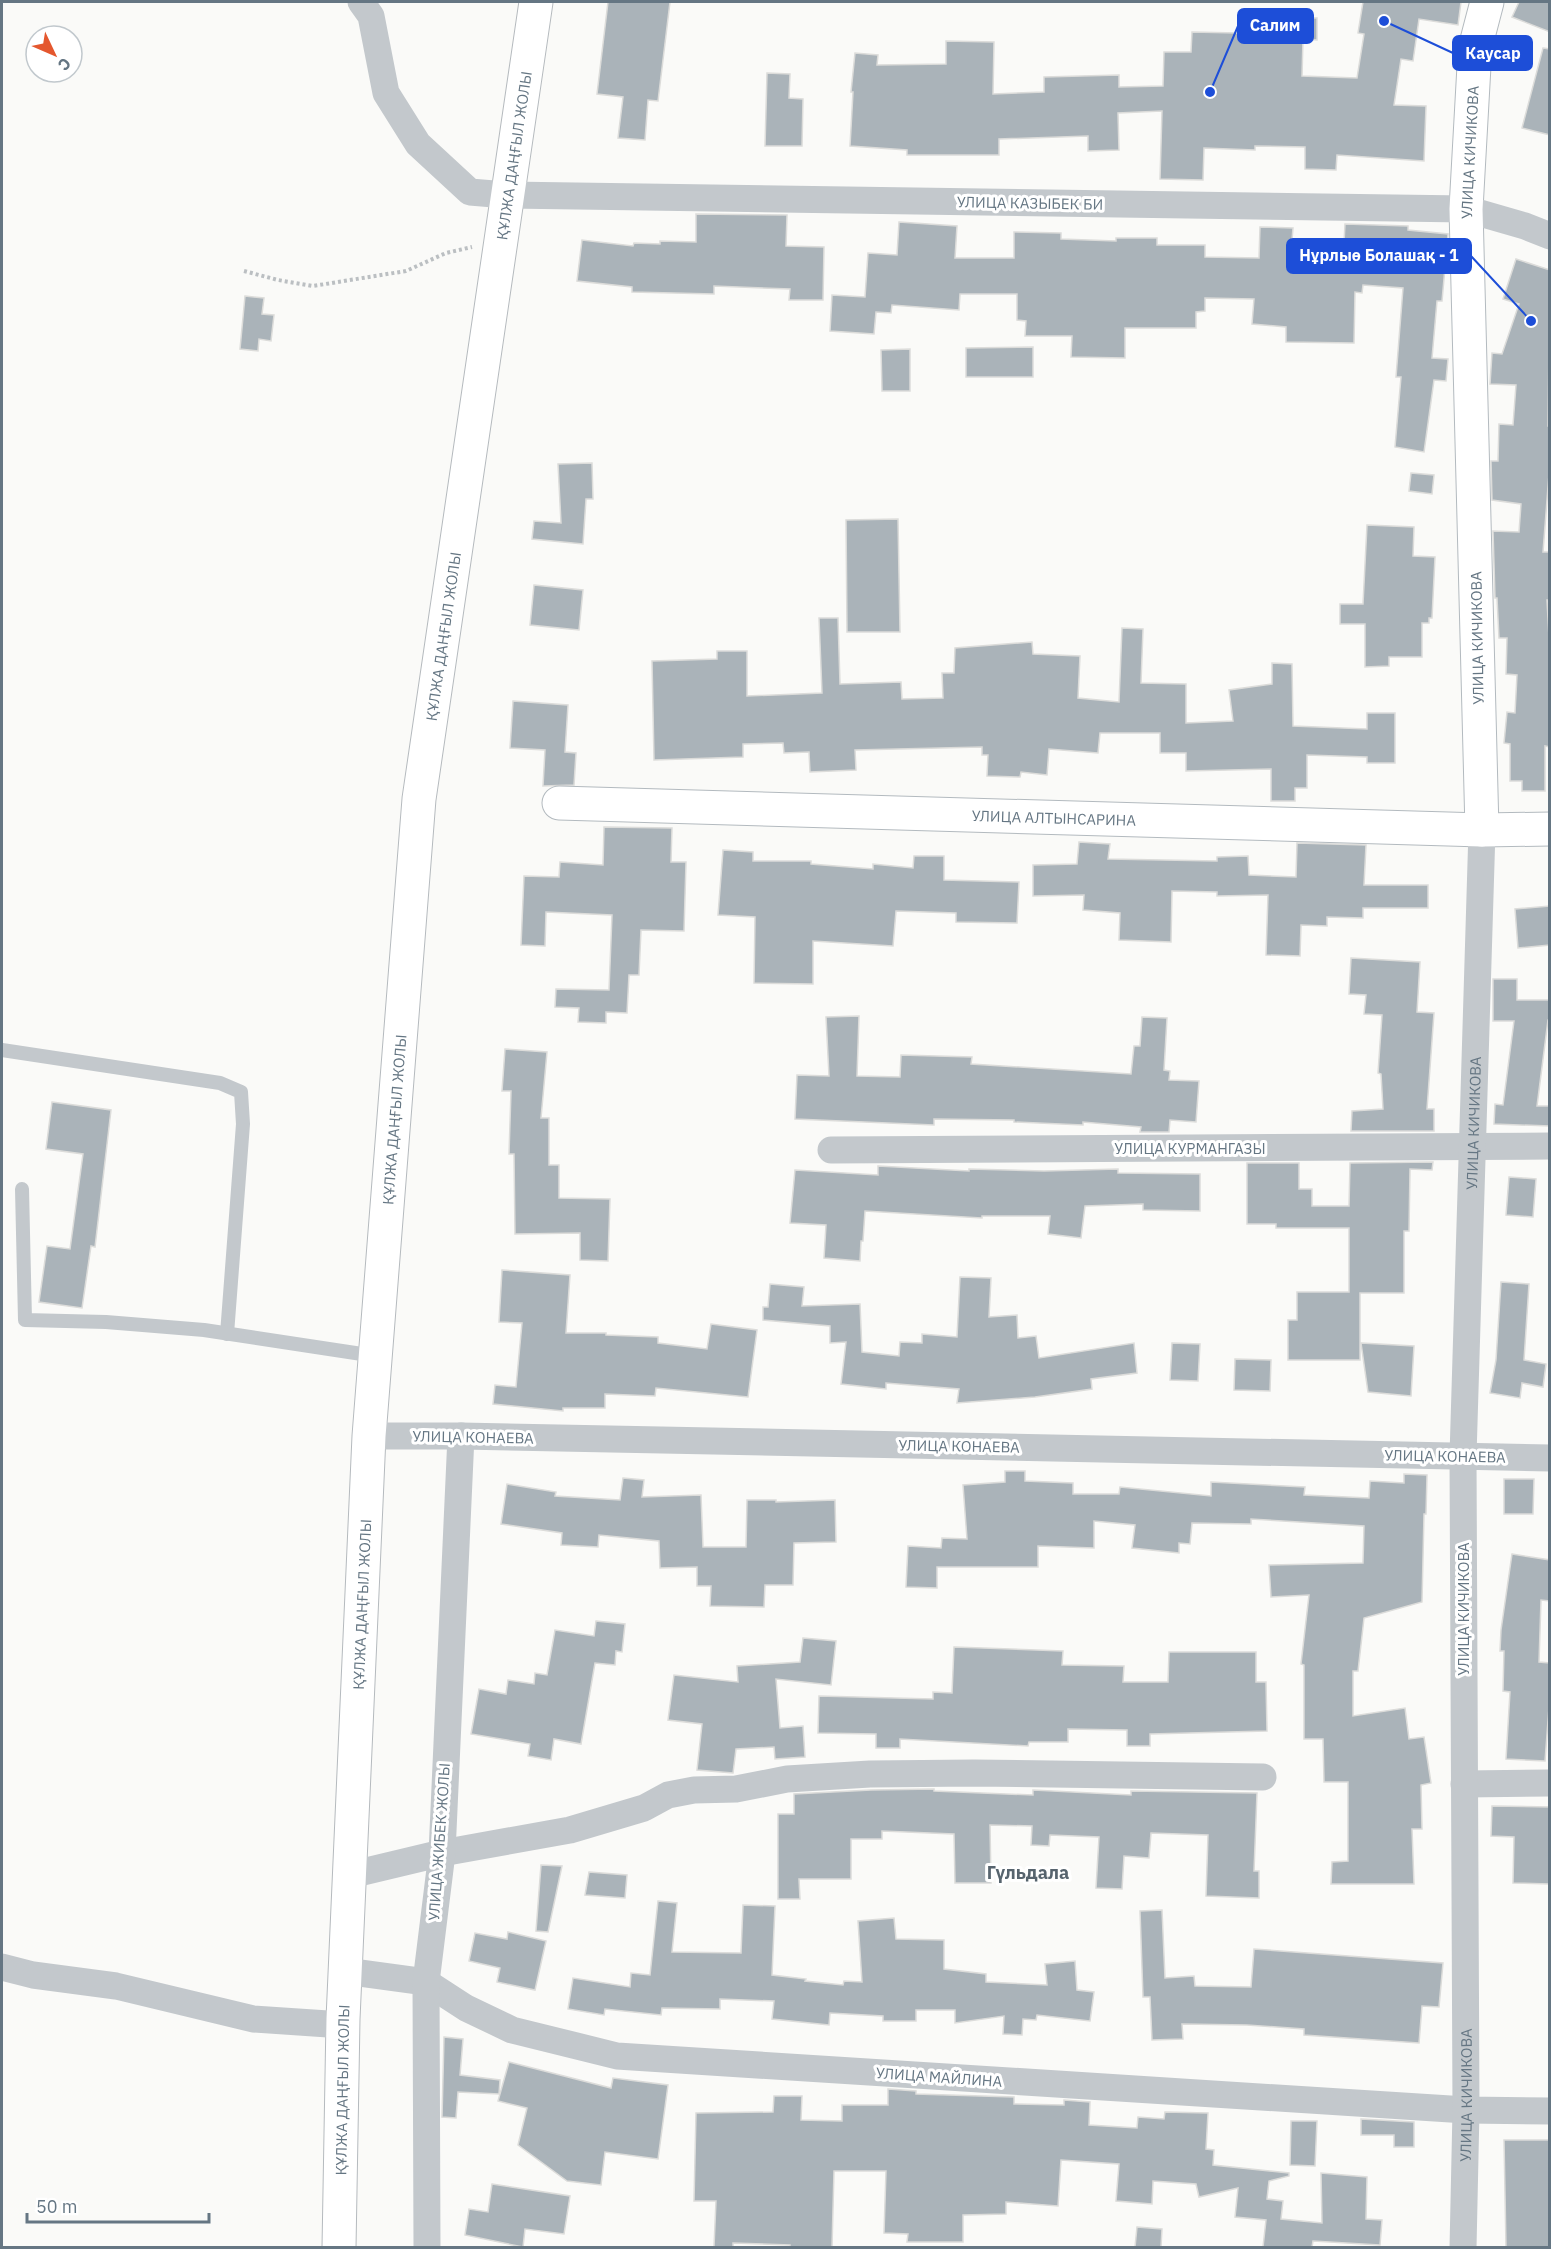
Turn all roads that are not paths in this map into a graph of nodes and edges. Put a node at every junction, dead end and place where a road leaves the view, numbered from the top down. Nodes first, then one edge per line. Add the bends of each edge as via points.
1 (361, 2) edge
2 (536, 2) edge
3 (1487, 2) edge
4 (506, 195) junction
5 (1466, 209) junction
6 (1550, 236) edge
7 (559, 803) dead end
8 (1550, 829) edge
9 (1482, 830) junction
10 (2, 1050) edge
11 (1471, 1146) junction
12 (1550, 1146) edge
13 (831, 1150) dead end
14 (22, 1189) dead end
15 (227, 1334) junction
16 (375, 1356) junction
17 (369, 1436) junction
18 (461, 1436) junction
19 (1462, 1456) junction
20 (1550, 1458) edge
21 (1263, 1777) dead end
22 (1550, 1783) edge
23 (1464, 1784) junction
24 (441, 1853) junction
25 (350, 1875) junction
26 (2, 1967) edge
27 (345, 1971) junction
28 (426, 1982) junction
29 (342, 2025) junction
30 (1466, 2110) junction
31 (1550, 2110) edge
32 (339, 2247) edge
33 (427, 2247) edge
34 (1463, 2247) edge

1 - 4 street, УЛИЦА КАЗЫБЕК БИ via 371,16 386,93 418,144 470,192
2 - 4 main road, ҚҰЛЖА ДАҢҒЫЛ ЖОЛЫ
3 - 5 main road, УЛИЦА КИЧИКОВА via 1475,48
4 - 5 street, УЛИЦА КАЗЫБЕК БИ
4 - 16 main road, ҚҰЛЖА ДАҢҒЫЛ ЖОЛЫ via 419,799
5 - 6 street, УЛИЦА КАЗЫБЕК БИ
5 - 9 main road, УЛИЦА КИЧИКОВА
7 - 9 main road, УЛИЦА АЛТЫНСАРИНА
8 - 9 main road, УЛИЦА АЛТЫНСАРИНА
9 - 11 street, УЛИЦА КИЧИКОВА
10 - 15 lane via 220,1083 241,1092 243,1124
11 - 12 street, УЛИЦА КУРМАНГАЗЫ
11 - 13 street, УЛИЦА КУРМАНГАЗЫ
11 - 19 street, УЛИЦА КИЧИКОВА
14 - 15 lane via 25,1320 106,1322
15 - 16 lane
16 - 17 main road, ҚҰЛЖА ДАҢҒЫЛ ЖОЛЫ
17 - 18 street, УЛИЦА КОНАЕВА
17 - 25 main road, ҚҰЛЖА ДАҢҒЫЛ ЖОЛЫ
18 - 19 street, УЛИЦА КОНАЕВА
18 - 24 street, УЛИЦА ЖИБЕК ЖОЛЫ
19 - 20 street, УЛИЦА КОНАЕВА
19 - 23 street, УЛИЦА КИЧИКОВА
21 - 24 street via 974,1773 787,1779 736,1789 668,1795 644,1808 570,1830
22 - 23 street
23 - 30 street, УЛИЦА КИЧИКОВА
24 - 25 street
24 - 28 street, УЛИЦА ЖИБЕК ЖОЛЫ
25 - 27 main road, ҚҰЛЖА ДАҢҒЫЛ ЖОЛЫ
26 - 29 street via 116,1986 253,2019
27 - 28 street, УЛИЦА МАЙЛИНА
27 - 29 main road, ҚҰЛЖА ДАҢҒЫЛ ЖОЛЫ
28 - 30 street, УЛИЦА МАЙЛИНА via 466,2008 512,2030 617,2056
28 - 33 street, УЛИЦА ЖИБЕК ЖОЛЫ
29 - 32 main road, ҚҰЛЖА ДАҢҒЫЛ ЖОЛЫ
30 - 31 street, УЛИЦА МАЙЛИНА
30 - 34 street, УЛИЦА КИЧИКОВА

